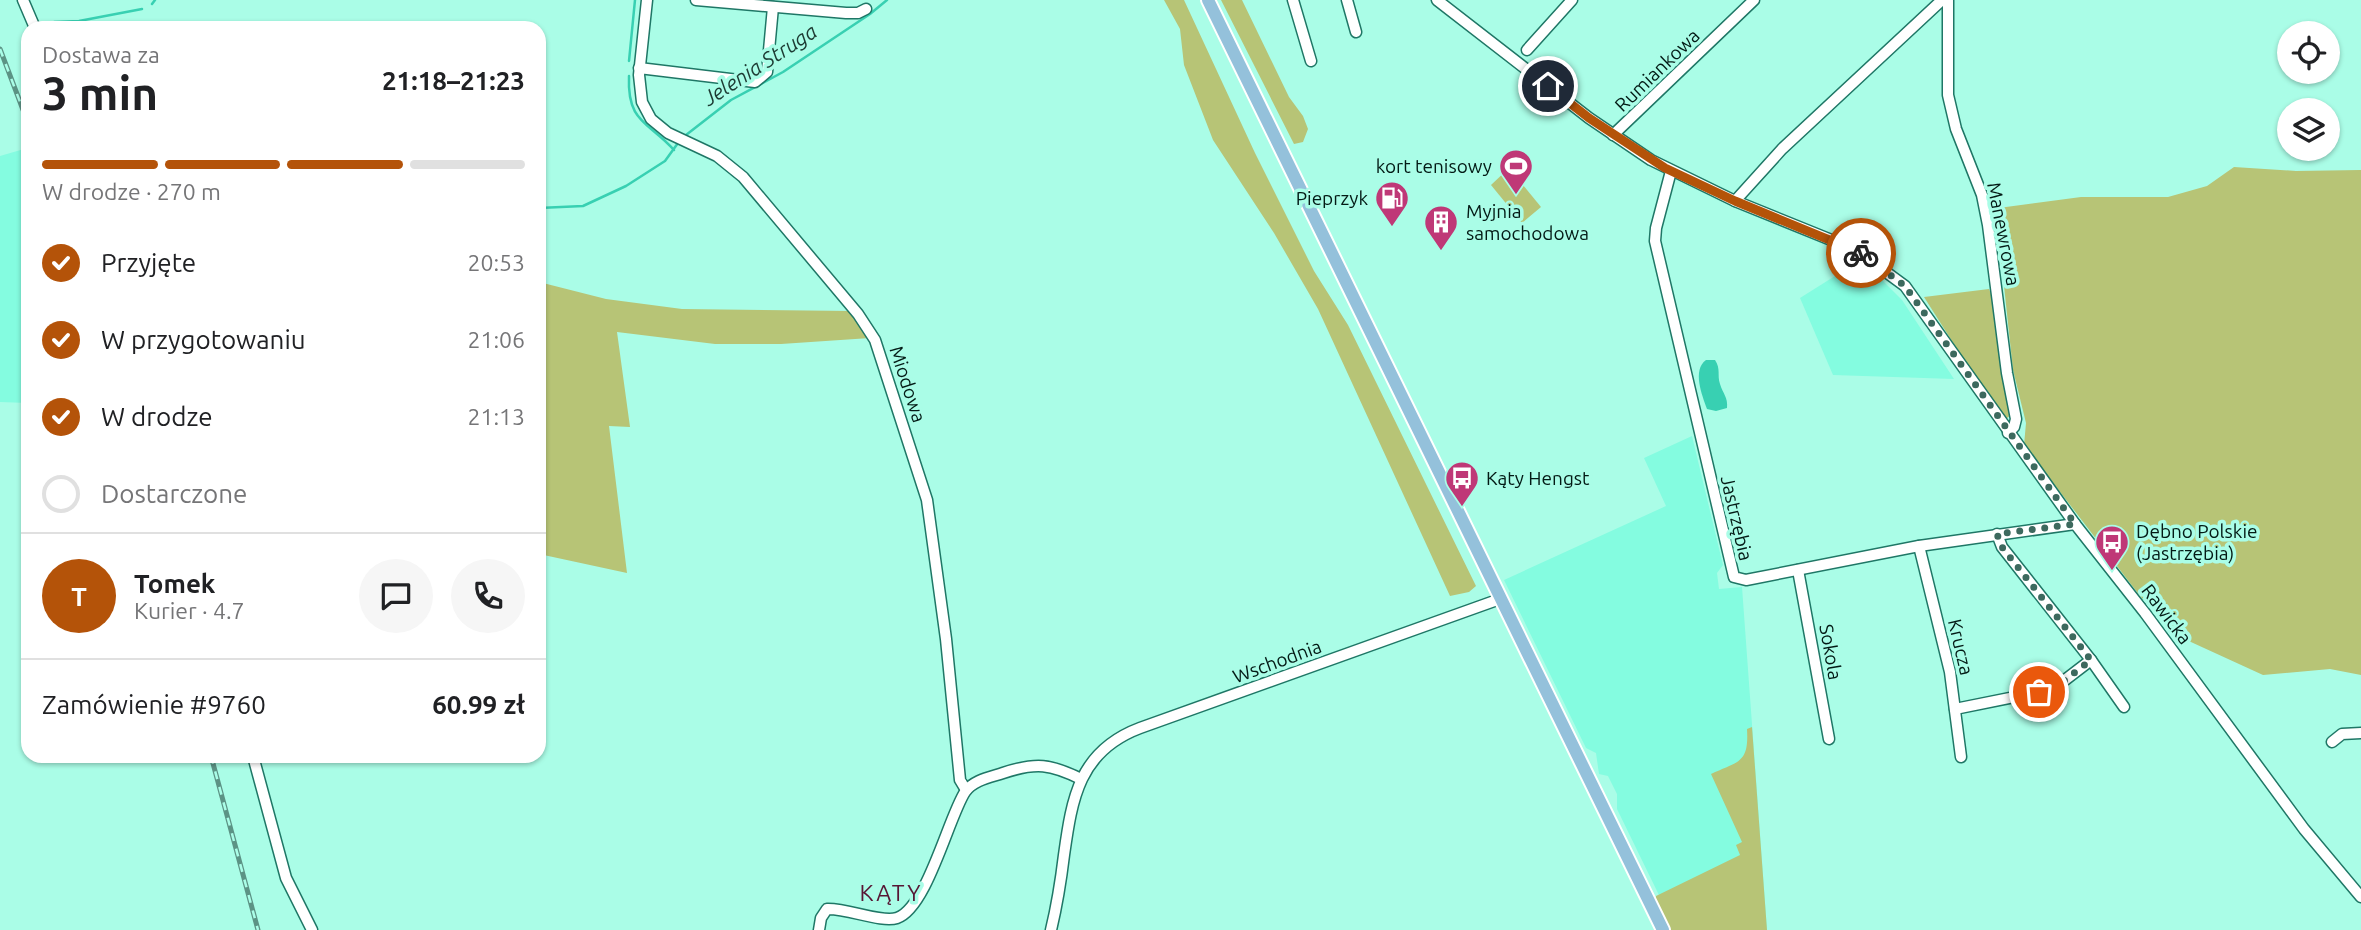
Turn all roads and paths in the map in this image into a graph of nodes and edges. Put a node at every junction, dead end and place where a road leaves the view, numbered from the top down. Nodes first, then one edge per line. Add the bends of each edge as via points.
1 (23, 0) edge
2 (647, 0) edge
3 (696, 0) edge
4 (1208, 0) edge
5 (1293, 0) edge
6 (1348, 0) edge
7 (1437, 0) edge
8 (1572, 0) edge
9 (1754, 0) edge
10 (1942, 0) edge
11 (1948, 0) edge
12 (773, 7) junction
13 (866, 9) dead end
14 (32, 21) edge
15 (1356, 32) dead end
16 (1527, 50) dead end
17 (1311, 61) dead end
18 (639, 68) junction
19 (1613, 135) junction
20 (1671, 171) junction
21 (1735, 201) junction
22 (2008, 433) junction
23 (2075, 524) junction
24 (1997, 534) junction
25 (1919, 546) junction
26 (1798, 570) junction
27 (1500, 599) junction
28 (2091, 660) junction
29 (2124, 707) dead end
30 (1955, 709) junction
31 (2361, 733) edge
32 (1829, 739) dead end
33 (2332, 742) dead end
34 (1961, 757) dead end
35 (255, 763) edge
36 (1081, 779) junction
37 (966, 790) junction
38 (2361, 897) edge
39 (312, 930) edge
40 (819, 930) edge
41 (1051, 930) edge
42 (1663, 930) edge

1 - 14 street
2 - 18 street, Miodowa
3 - 12 street
4 - 27 main road
5 - 17 street
6 - 15 street
7 - 19 street, Rawicka
8 - 16 street
9 - 19 street, Rumiankowa
10 - 21 street via 1782,149
11 - 22 street, Manewrowa via 1948,94 1988,225 2016,419
12 - 13 street via 846,13
12 - 18 street via 767,72 755,82
18 - 37 street, Miodowa via 642,102 651,119 668,133 717,156 743,177 875,340 928,500 960,780
19 - 20 street, Rawicka
20 - 21 street, Rawicka
20 - 26 street, Jastrzębia via 1656,241 1732,573 1746,580
21 - 22 street, Rawicka via 1856,250 1894,276
22 - 23 street, Rawicka
23 - 24 street, Jastrzębia
23 - 38 street, Rawicka via 2304,829
24 - 25 street, Jastrzębia
24 - 28 street via 2002,547
25 - 26 street, Jastrzębia
25 - 30 street, Krucza
26 - 32 street, Sokola
27 - 36 street, Wschodnia via 1133,731 1111,743
27 - 42 main road
28 - 29 street
28 - 30 street via 2061,683 2039,692
30 - 34 street, Krucza
31 - 33 street via 2342,734
35 - 39 street via 286,878
36 - 37 street via 1055,767 1034,765 980,781
36 - 41 street via 1073,799
37 - 40 street via 940,853 905,913 886,918 827,909

